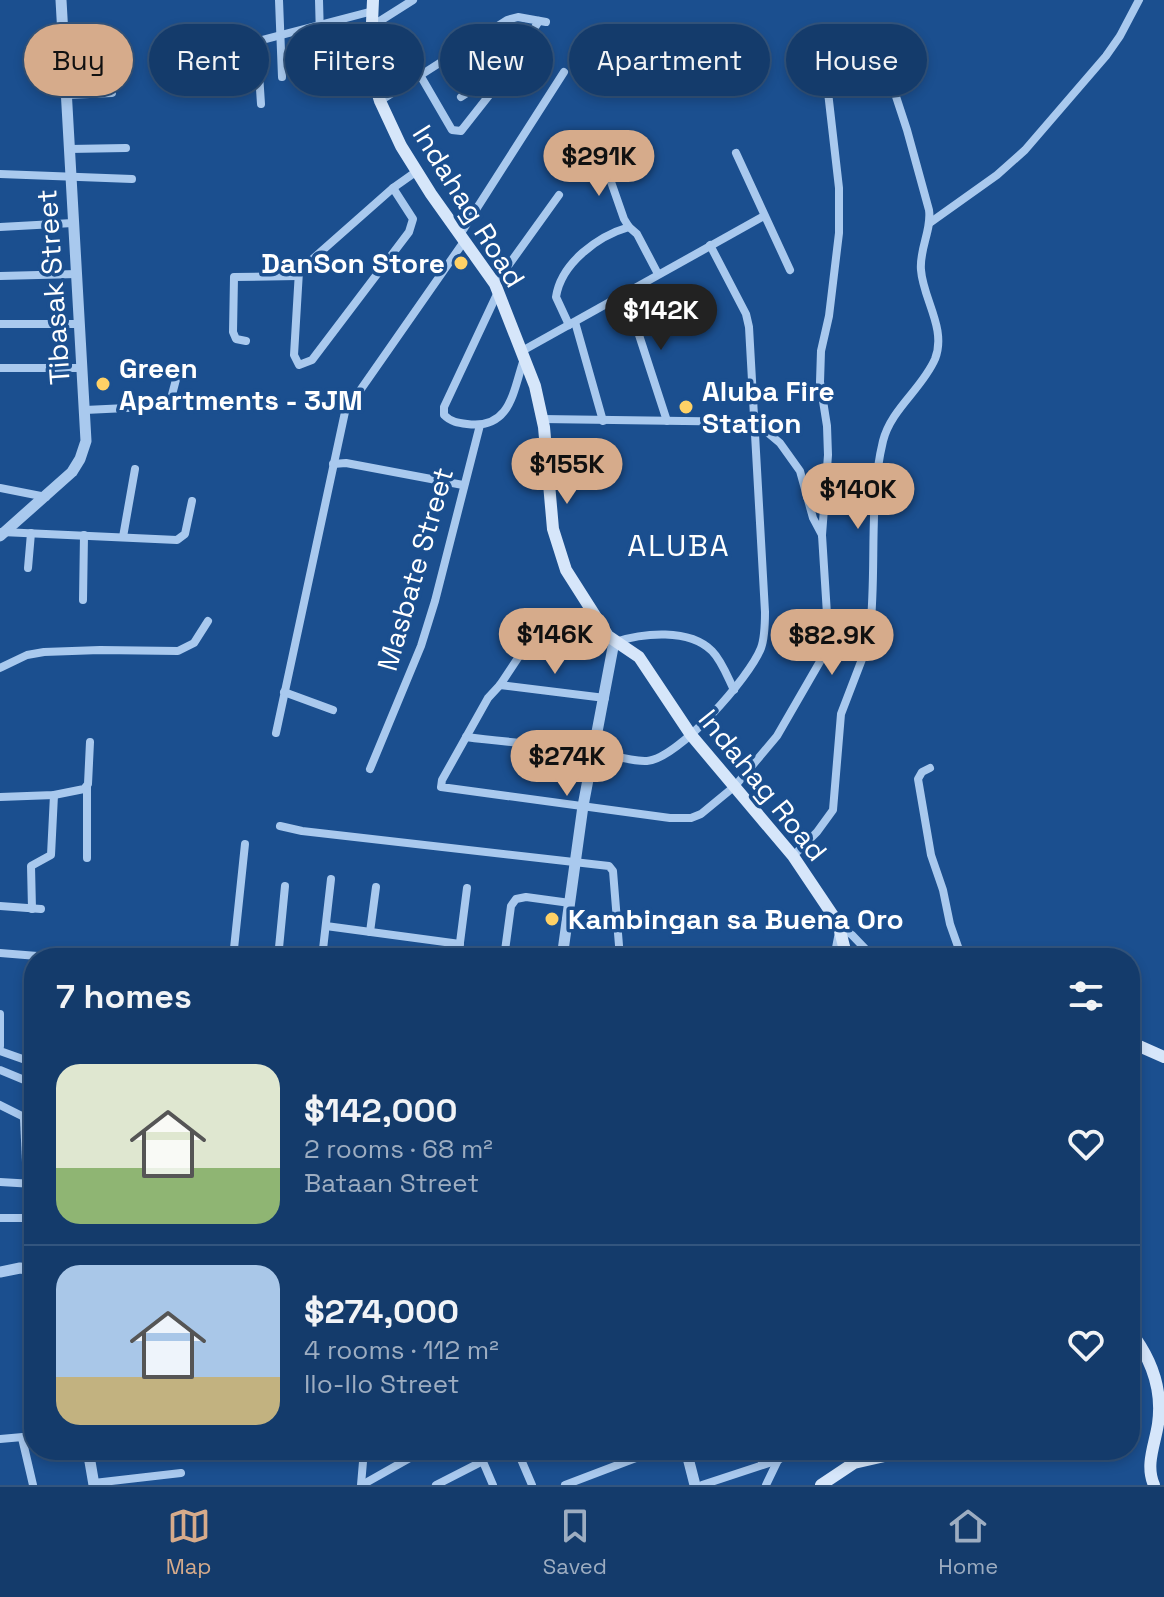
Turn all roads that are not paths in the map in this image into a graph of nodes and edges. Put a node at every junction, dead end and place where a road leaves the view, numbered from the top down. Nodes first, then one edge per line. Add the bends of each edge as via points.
1 (61, 0) edge
2 (279, 0) edge
3 (319, 0) edge
4 (413, 0) edge
5 (1139, 0) edge
6 (373, 6) edge
7 (63, 24) edge
8 (318, 24) edge
9 (321, 24) edge
10 (375, 24) edge
11 (501, 24) edge
12 (540, 24) edge
13 (285, 35) edge
14 (281, 36) junction
15 (564, 72) dead end
16 (282, 77) dead end
17 (424, 83) edge
18 (67, 96) edge
19 (378, 96) edge
20 (388, 96) edge
21 (489, 96) edge
22 (380, 101) junction
23 (261, 104) dead end
24 (126, 148) dead end
25 (69, 149) junction
26 (736, 153) dead end
27 (602, 156) dead end
28 (417, 171) junction
29 (0, 174) edge
30 (70, 175) junction
31 (132, 179) dead end
32 (393, 188) junction
33 (559, 195) dead end
34 (764, 216) junction
35 (931, 222) junction
36 (73, 223) junction
37 (0, 227) edge
38 (629, 227) junction
39 (463, 236) junction
40 (710, 245) junction
41 (790, 270) dead end
42 (77, 274) junction
43 (658, 274) junction
44 (0, 276) edge
45 (298, 276) junction
46 (496, 288) junction
47 (625, 292) junction
48 (0, 324) edge
49 (80, 324) junction
50 (572, 324) junction
51 (246, 341) dead end
52 (524, 355) junction
53 (0, 368) edge
54 (82, 368) junction
55 (178, 372) dead end
56 (85, 410) junction
57 (542, 419) junction
58 (603, 421) junction
59 (667, 421) junction
60 (755, 422) junction
61 (480, 425) junction
62 (333, 464) junction
63 (135, 469) dead end
64 (463, 485) junction
65 (0, 488) edge
66 (46, 497) junction
67 (192, 501) dead end
68 (2, 533) edge
69 (31, 533) junction
70 (84, 535) junction
71 (822, 535) junction
72 (123, 537) junction
73 (28, 568) dead end
74 (83, 600) dead end
75 (208, 621) dead end
76 (598, 622) junction
77 (614, 642) junction
78 (0, 668) edge
79 (500, 685) junction
80 (734, 690) junction
81 (284, 692) junction
82 (605, 698) junction
83 (333, 710) dead end
84 (276, 733) dead end
85 (691, 735) junction
86 (466, 737) junction
87 (90, 742) dead end
88 (593, 751) junction
89 (930, 768) dead end
90 (370, 769) dead end
91 (735, 786) junction
92 (87, 787) junction
93 (54, 795) junction
94 (0, 797) edge
95 (583, 806) junction
96 (280, 826) dead end
97 (245, 844) dead end
98 (793, 856) junction
99 (87, 858) dead end
100 (575, 860) junction
101 (331, 879) dead end
102 (285, 886) dead end
103 (376, 887) dead end
104 (467, 888) dead end
105 (570, 903) junction
106 (0, 906) edge
107 (326, 926) junction
108 (840, 927) junction
109 (370, 932) junction
110 (460, 944) junction
111 (234, 948) edge
112 (279, 948) edge
113 (323, 948) edge
114 (459, 948) edge
115 (505, 948) edge
116 (563, 948) edge
117 (619, 948) edge
118 (836, 948) edge
119 (845, 948) edge
120 (864, 948) edge
121 (958, 948) edge
122 (0, 953) edge
123 (24, 955) edge
124 (0, 1014) edge
125 (1140, 1046) edge
126 (0, 1048) edge
127 (1164, 1057) edge
128 (24, 1059) edge
129 (0, 1070) edge
130 (24, 1080) edge
131 (0, 1105) edge
132 (24, 1119) edge
133 (0, 1182) edge
134 (24, 1184) edge
135 (0, 1218) edge
136 (24, 1218) edge
137 (24, 1269) edge
138 (0, 1272) edge
139 (1140, 1346) edge
140 (22, 1438) joint
141 (0, 1439) edge
142 (24, 1447) edge
143 (27, 1460) edge
144 (90, 1460) edge
145 (363, 1460) edge
146 (406, 1460) edge
147 (522, 1460) edge
148 (631, 1460) edge
149 (689, 1460) edge
150 (762, 1460) edge
151 (778, 1460) joint
152 (867, 1460) edge
153 (483, 1461) joint
154 (762, 1464) junction
155 (181, 1473) dead end
156 (727, 1481) edge
157 (94, 1484) edge
158 (33, 1485) edge
159 (362, 1485) edge
160 (436, 1485) edge
161 (493, 1485) edge
162 (532, 1485) edge
163 (565, 1485) edge
164 (695, 1485) edge
165 (702, 1485) edge
166 (766, 1485) edge
167 (821, 1485) edge
168 (1154, 1485) edge

1 - 7 street, Tibasak Street
2 - 14 street
3 - 8 street
4 - 10 street
5 - 35 street via 1106,56 1025,150
6 - 9 street
11 - 12 street via 518,17
13 - 14 street
14 - 16 street
14 - 23 street via 252,44
15 - 39 street
17 - 21 street via 456,131 466,127
18 - 25 street, Tibasak Street
19 - 22 main road, Indahag Road
20 - 22 street
22 - 28 main road, Indahag Road
24 - 25 street
25 - 30 street, Tibasak Street
26 - 34 street
27 - 38 street
28 - 32 street
28 - 39 main road, Indahag Road
29 - 30 street
30 - 31 street
30 - 36 street, Tibasak Street
32 - 45 street via 306,263
32 - 45 street via 413,219 409,232 303,365 294,355
33 - 46 street
34 - 40 street
34 - 41 street
35 - 71 street via 884,60 836,75 828,104 835,139 839,233 821,351 828,440
35 - 98 street via 921,269 937,326 937,351 883,441 870,631 841,714 835,801 829,818
36 - 37 street
36 - 42 street, Tibasak Street
38 - 43 street
38 - 50 street via 583,251 565,274 556,297
39 - 46 main road, Indahag Road
39 - 62 street via 349,404
40 - 43 street
40 - 60 street via 748,320
42 - 44 street
42 - 49 street, Tibasak Street
43 - 47 street
45 - 51 street via 234,277 233,332 236,339
46 - 52 main road, Indahag Road
46 - 61 street via 443,411 454,422
47 - 50 street
47 - 59 street
48 - 49 street
49 - 54 street, Tibasak Street
50 - 52 street
50 - 58 street
52 - 57 main road, Indahag Road
52 - 61 street via 503,415
53 - 54 street
54 - 56 street, Tibasak Street
55 - 56 street via 169,406
56 - 66 street, Tibasak Street via 86,441 80,459
57 - 58 street
57 - 76 main road, Indahag Road via 558,551
58 - 59 street
59 - 60 street
60 - 71 street via 780,443 800,471
60 - 80 street via 765,630 757,656
61 - 64 street, Masbate Street
62 - 64 street
62 - 81 street
63 - 72 street
64 - 90 street, Masbate Street via 421,646
65 - 66 street
66 - 68 street, Tibasak Street
67 - 72 street via 183,538
68 - 69 street
69 - 70 street
69 - 73 street
70 - 72 street
70 - 74 street
71 - 91 street via 829,646 777,736
75 - 78 street via 194,643 178,651 44,652
76 - 77 main road, Indahag Road
76 - 79 street via 582,628 541,623
77 - 80 street via 642,634 697,642 712,651
77 - 82 street
77 - 85 main road, Indahag Road via 639,657
79 - 82 street
79 - 86 street
80 - 85 street
81 - 83 street
81 - 84 street
82 - 88 street
85 - 88 street via 669,753 646,761
85 - 91 main road, Indahag Road
86 - 88 street
86 - 95 street via 441,787
87 - 92 street
88 - 95 street
89 - 121 street via 918,779 928,839
91 - 95 street via 691,818
91 - 98 main road, Indahag Road
92 - 93 street
92 - 99 street
93 - 94 street
93 - 106 street via 51,855 31,866 36,909
95 - 100 street
96 - 100 street
97 - 111 street
98 - 108 main road, Indahag Road
100 - 105 street
100 - 117 street via 612,868
101 - 107 street
102 - 112 street
103 - 109 street
104 - 110 street
105 - 115 street via 520,898 513,902
105 - 116 street
107 - 109 street
107 - 113 street
108 - 118 street
108 - 119 main road, Indahag Road
108 - 120 street
109 - 110 street
110 - 114 street
122 - 123 street
124 - 126 street
125 - 127 main road
126 - 128 street
129 - 130 street
131 - 132 street
133 - 134 street
135 - 136 street
137 - 138 street
139 - 168 main road via 1159,1395 1150,1469
140 - 141 street
140 - 142 street
143 - 158 street
144 - 157 street
145 - 159 street
146 - 159 street
147 - 162 street
148 - 163 street
149 - 164 street
150 - 154 street
151 - 154 street
151 - 166 street
152 - 167 main road
153 - 160 street
153 - 161 street
154 - 156 street
155 - 157 street
156 - 165 street

